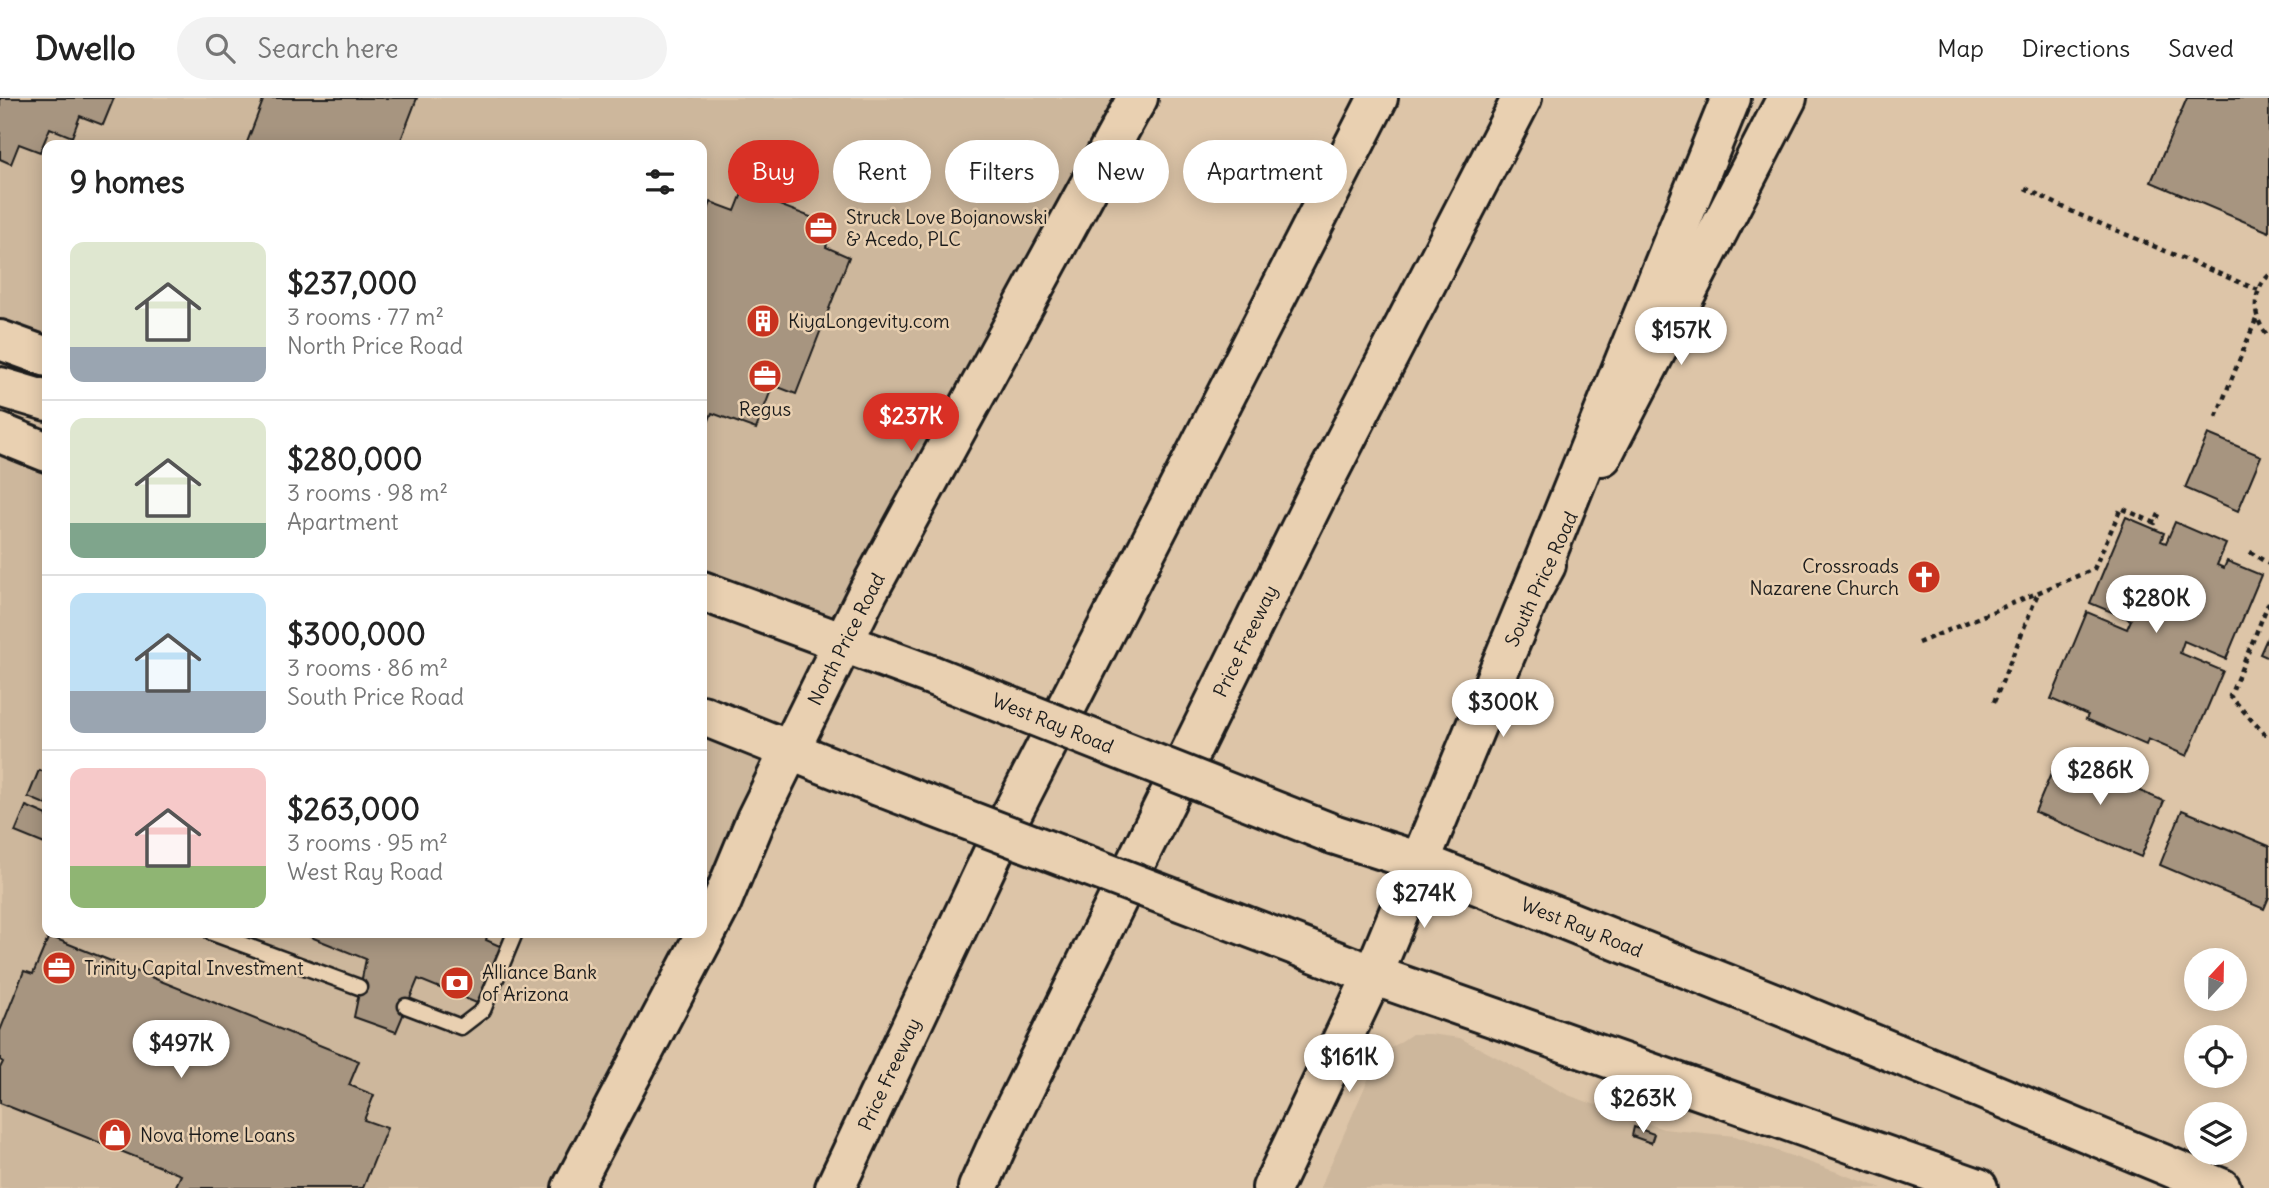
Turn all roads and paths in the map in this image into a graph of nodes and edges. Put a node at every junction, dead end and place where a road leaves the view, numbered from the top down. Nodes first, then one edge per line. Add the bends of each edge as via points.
1 (1378, 98) edge
2 (1522, 98) edge
3 (1731, 98) edge
4 (1787, 98) edge
5 (1136, 101) edge
6 (2025, 188) dead end
7 (2269, 275) edge
8 (2258, 290) junction
9 (2257, 317) junction
10 (2269, 337) edge
11 (0, 340) edge
12 (42, 355) edge
13 (0, 387) edge
14 (42, 400) edge
15 (2216, 417) dead end
16 (0, 433) edge
17 (42, 450) edge
18 (2159, 514) dead end
19 (2250, 552) dead end
20 (2269, 564) edge
21 (707, 592) edge
22 (2038, 592) junction
23 (1531, 593) junction
24 (2269, 602) edge
25 (844, 641) junction
26 (1918, 643) dead end
27 (1994, 702) dead end
28 (707, 717) edge
29 (2269, 739) edge
30 (790, 751) junction
31 (1420, 862) junction
32 (707, 931) edge
33 (226, 938) edge
34 (513, 938) edge
35 (703, 938) edge
36 (1373, 975) junction
37 (359, 987) dead end
38 (406, 1006) dead end
39 (572, 1188) edge
40 (835, 1188) edge
41 (978, 1188) edge
42 (1272, 1188) edge
43 (1978, 1188) edge
44 (2221, 1188) edge

1 - 40 main road, Price Freeway via 1007,823
2 - 41 main road, Price Freeway via 1311,507
3 - 23 main road
4 - 23 main road, South Price Road
5 - 25 main road, North Price Road
6 - 8 path
7 - 8 path
8 - 9 path
9 - 10 path
9 - 15 path
11 - 12 main road
13 - 14 main road
16 - 17 main road
18 - 22 path via 2155,523 2121,508 2094,569
19 - 20 path
21 - 25 main road, West Ray Road
22 - 26 path
22 - 27 path
23 - 31 main road, South Price Road
24 - 29 path via 2230,696
25 - 30 main road, North Price Road
25 - 31 main road, West Ray Road, bridge via 1333,834
28 - 30 main road
30 - 32 main road, North Price Road
30 - 36 main road, bridge
31 - 36 main road, South Price Road
31 - 44 main road, West Ray Road
33 - 37 lane
34 - 38 lane via 483,1010 461,1027
35 - 39 main road, North Price Road
36 - 42 main road, South Price Road
36 - 43 main road

